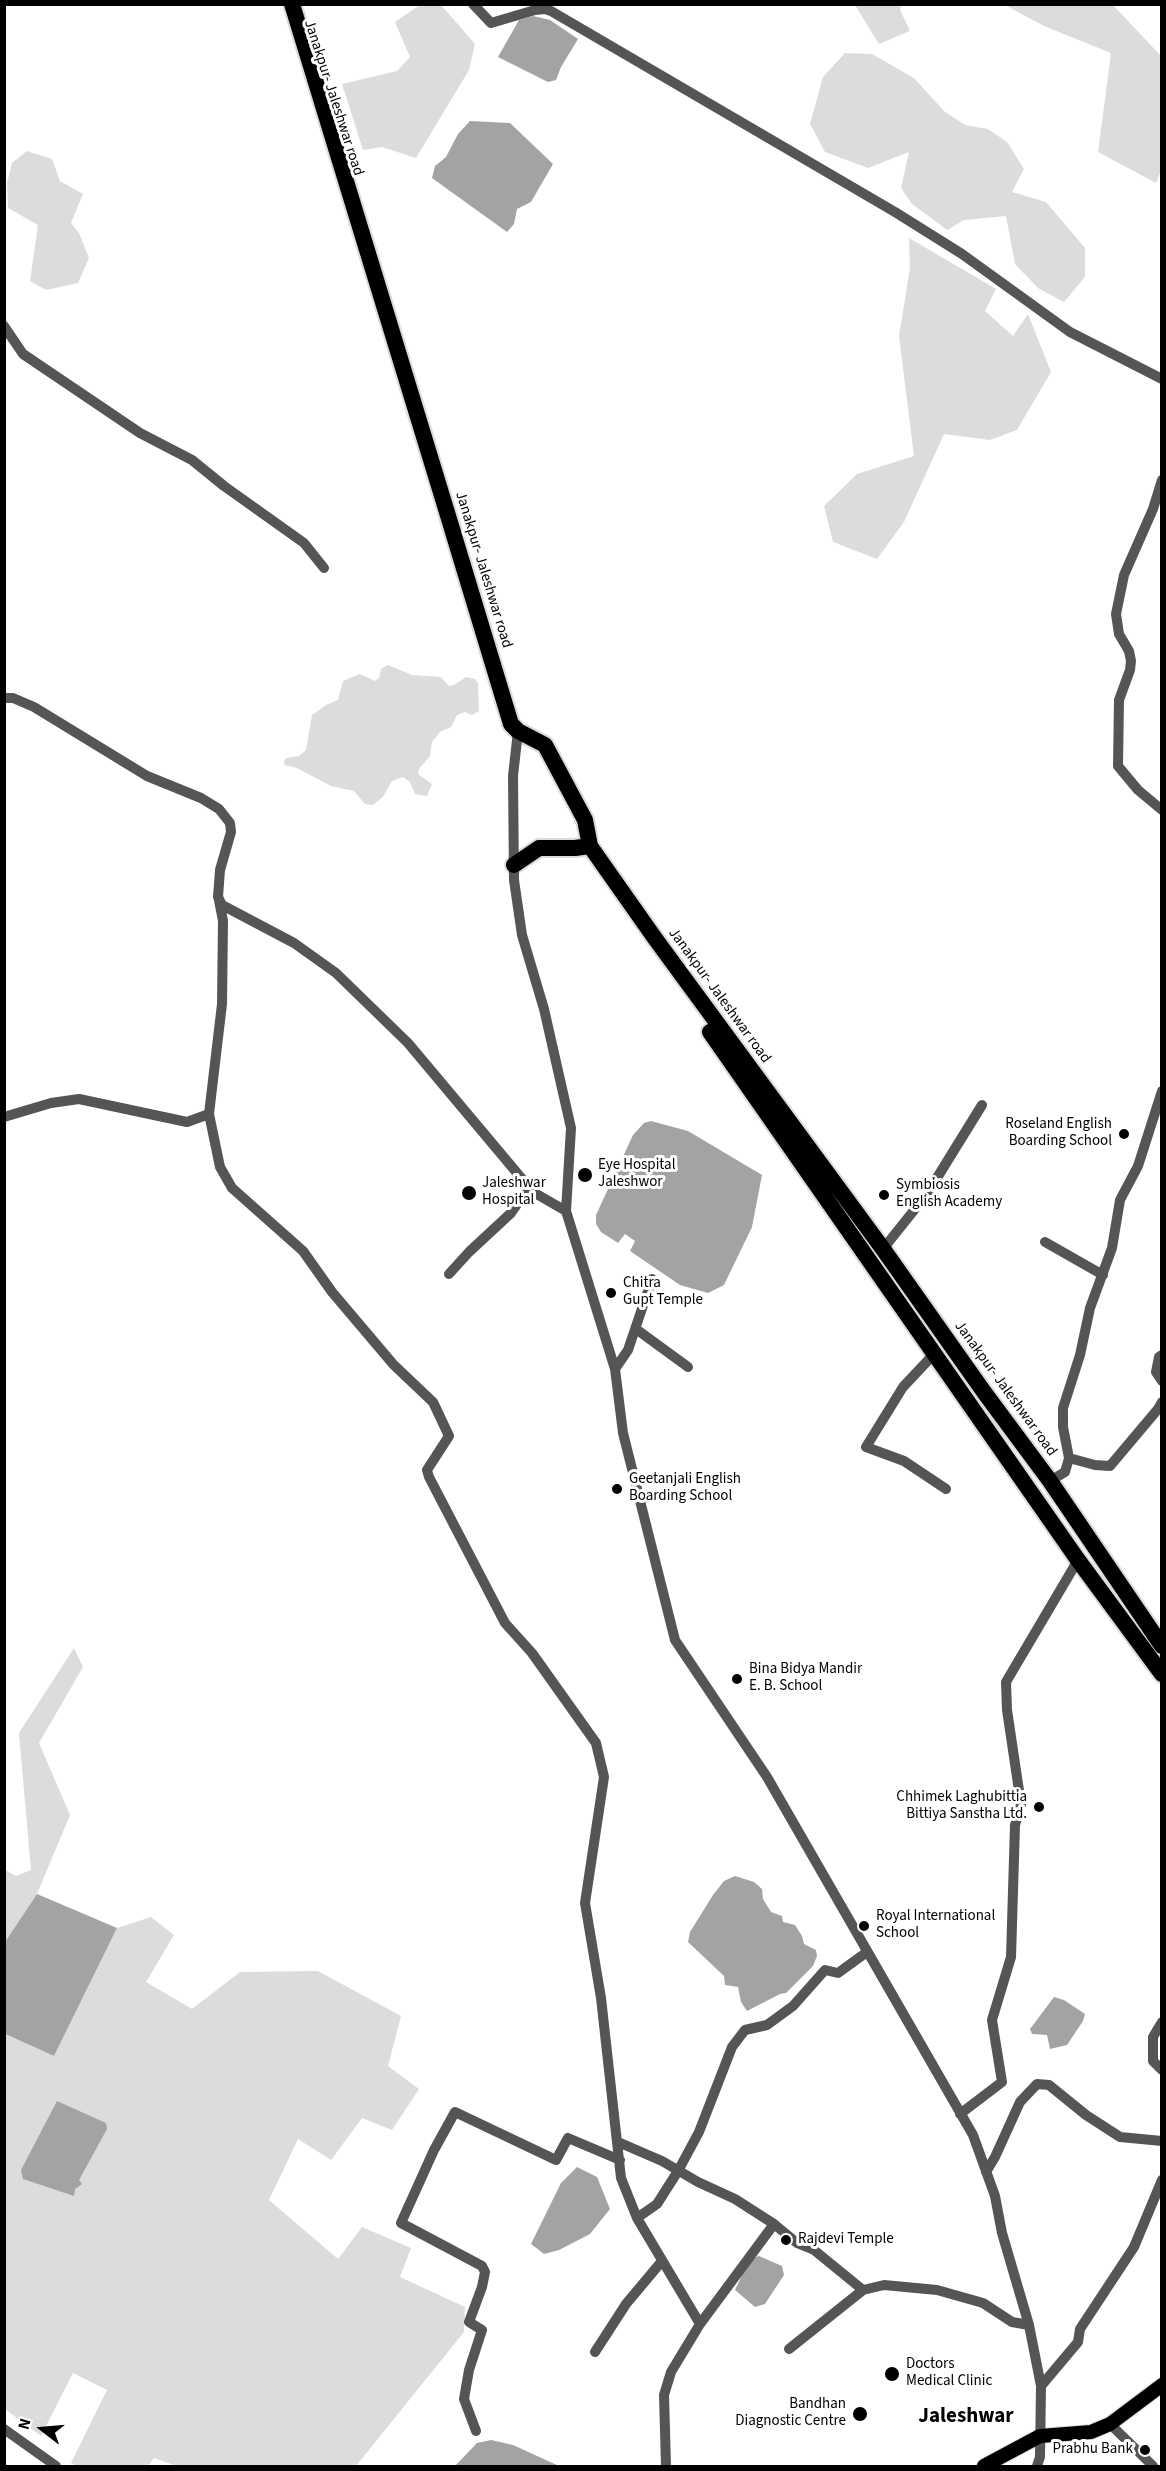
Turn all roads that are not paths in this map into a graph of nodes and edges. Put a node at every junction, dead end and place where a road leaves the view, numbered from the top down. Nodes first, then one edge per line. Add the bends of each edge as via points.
1 (284, 4) edge
2 (292, 4) edge
3 (473, 4) edge
4 (384, 306) junction
5 (4, 326) edge
6 (1161, 380) edge
7 (1161, 480) edge
8 (324, 568) dead end
9 (4, 698) edge
10 (518, 731) junction
11 (1161, 810) edge
12 (590, 846) junction
13 (514, 865) junction
14 (218, 897) junction
15 (654, 937) junction
16 (1161, 1091) edge
17 (981, 1105) dead end
18 (208, 1114) junction
19 (4, 1117) edge
20 (529, 1187) junction
21 (566, 1211) junction
22 (1045, 1242) dead end
23 (883, 1249) junction
24 (449, 1274) dead end
25 (1103, 1275) junction
26 (652, 1279) dead end
27 (636, 1329) junction
28 (934, 1354) junction
29 (1161, 1355) edge
30 (688, 1367) dead end
31 (615, 1369) junction
32 (1161, 1381) edge
33 (1161, 1402) edge
34 (1069, 1458) junction
35 (1050, 1481) junction
36 (946, 1489) dead end
37 (1078, 1560) junction
38 (1161, 1646) edge
39 (1161, 1674) edge
40 (867, 1952) junction
41 (1161, 2022) edge
42 (1161, 2070) edge
43 (960, 2114) junction
44 (1161, 2141) edge
45 (618, 2142) junction
46 (620, 2160) junction
47 (678, 2171) junction
48 (986, 2172) junction
49 (1161, 2180) edge
50 (637, 2218) junction
51 (774, 2224) junction
52 (662, 2261) junction
53 (864, 2290) junction
54 (700, 2324) junction
55 (1029, 2325) junction
56 (789, 2349) dead end
57 (595, 2352) dead end
58 (1161, 2385) edge
59 (1041, 2386) junction
60 (1110, 2424) junction
61 (4, 2429) edge
62 (476, 2431) dead end
63 (1040, 2436) junction
64 (56, 2466) edge
65 (666, 2466) edge
66 (984, 2466) edge
67 (1037, 2466) edge
68 (1153, 2466) edge

1 - 4 highway, Janakpur- Jaleshwar road
2 - 4 highway, Janakpur- Jaleshwar road
2 - 4 highway, Janakpur- Jaleshwar road, bridge via 453,532
3 - 6 street via 491,23 535,10 551,11 895,212 962,254 1070,333
4 - 10 highway, Janakpur- Jaleshwar road via 511,724
5 - 8 street via 23,354 132,427 192,460 304,543
7 - 11 street via 1124,575 1116,614 1119,634 1131,661 1119,700 1118,766
9 - 14 street via 34,707 147,776 219,809 231,832 220,870
10 - 12 highway, Janakpur- Jaleshwar road via 545,745 585,820
10 - 13 street via 513,776
12 - 13 highway via 539,848
12 - 15 highway, Janakpur- Jaleshwar road
13 - 21 street via 522,935 547,1020 571,1128
14 - 18 street via 223,921 222,1004
14 - 20 street via 222,905 294,943 336,973 408,1043
15 - 23 highway, Janakpur- Jaleshwar road
15 - 28 highway via 659,962
16 - 25 street via 1138,1166 1120,1200
17 - 23 street via 927,1194
18 - 19 street via 187,1122 79,1099
18 - 45 street via 220,1167 232,1188 303,1251 393,1364 433,1402 449,1436 427,1470 429,1477 506,1623 596,1743 603,1777 585,1902
20 - 21 street
20 - 24 street via 511,1213
21 - 31 street
22 - 25 street
23 - 35 highway, Janakpur- Jaleshwar road
25 - 34 street via 1063,1407
26 - 27 street
27 - 30 street
27 - 31 street
28 - 36 street via 903,1387 866,1447 904,1461
28 - 37 highway
29 - 32 street via 1156,1372
31 - 40 street via 623,1432 675,1640 767,1777
33 - 34 street via 1110,1466
34 - 35 street via 1065,1472
35 - 38 highway, Janakpur- Jaleshwar road
37 - 39 highway
37 - 43 street via 1006,1682 1021,1804 1015,1825 1011,1957 992,2020 1002,2082
40 - 43 street
40 - 47 street via 838,1973 825,1970 793,2006 767,2025 745,2030 732,2047 699,2132
41 - 42 street via 1153,2037 1153,2061
43 - 48 street via 973,2134
44 - 48 street via 1120,2137 1049,2085 1037,2084 1020,2102
45 - 46 street
45 - 47 street
46 - 50 street via 621,2178
46 - 62 street via 568,2138 556,2160 455,2112 434,2150 401,2223 482,2266 485,2272 469,2322 482,2330 464,2399
47 - 50 street via 657,2204
47 - 51 street via 735,2199
48 - 55 street
49 - 59 street via 1134,2247 1080,2329 1078,2342
50 - 52 street
51 - 53 street
51 - 54 street
52 - 54 street
52 - 57 street via 626,2304
53 - 55 street via 884,2285 937,2290 983,2303 1012,2322
53 - 56 street
54 - 65 street via 671,2373 664,2395
55 - 59 street
58 - 60 main road
59 - 63 street
60 - 63 main road via 1091,2432
60 - 68 street
61 - 64 street
63 - 66 main road
63 - 67 street

